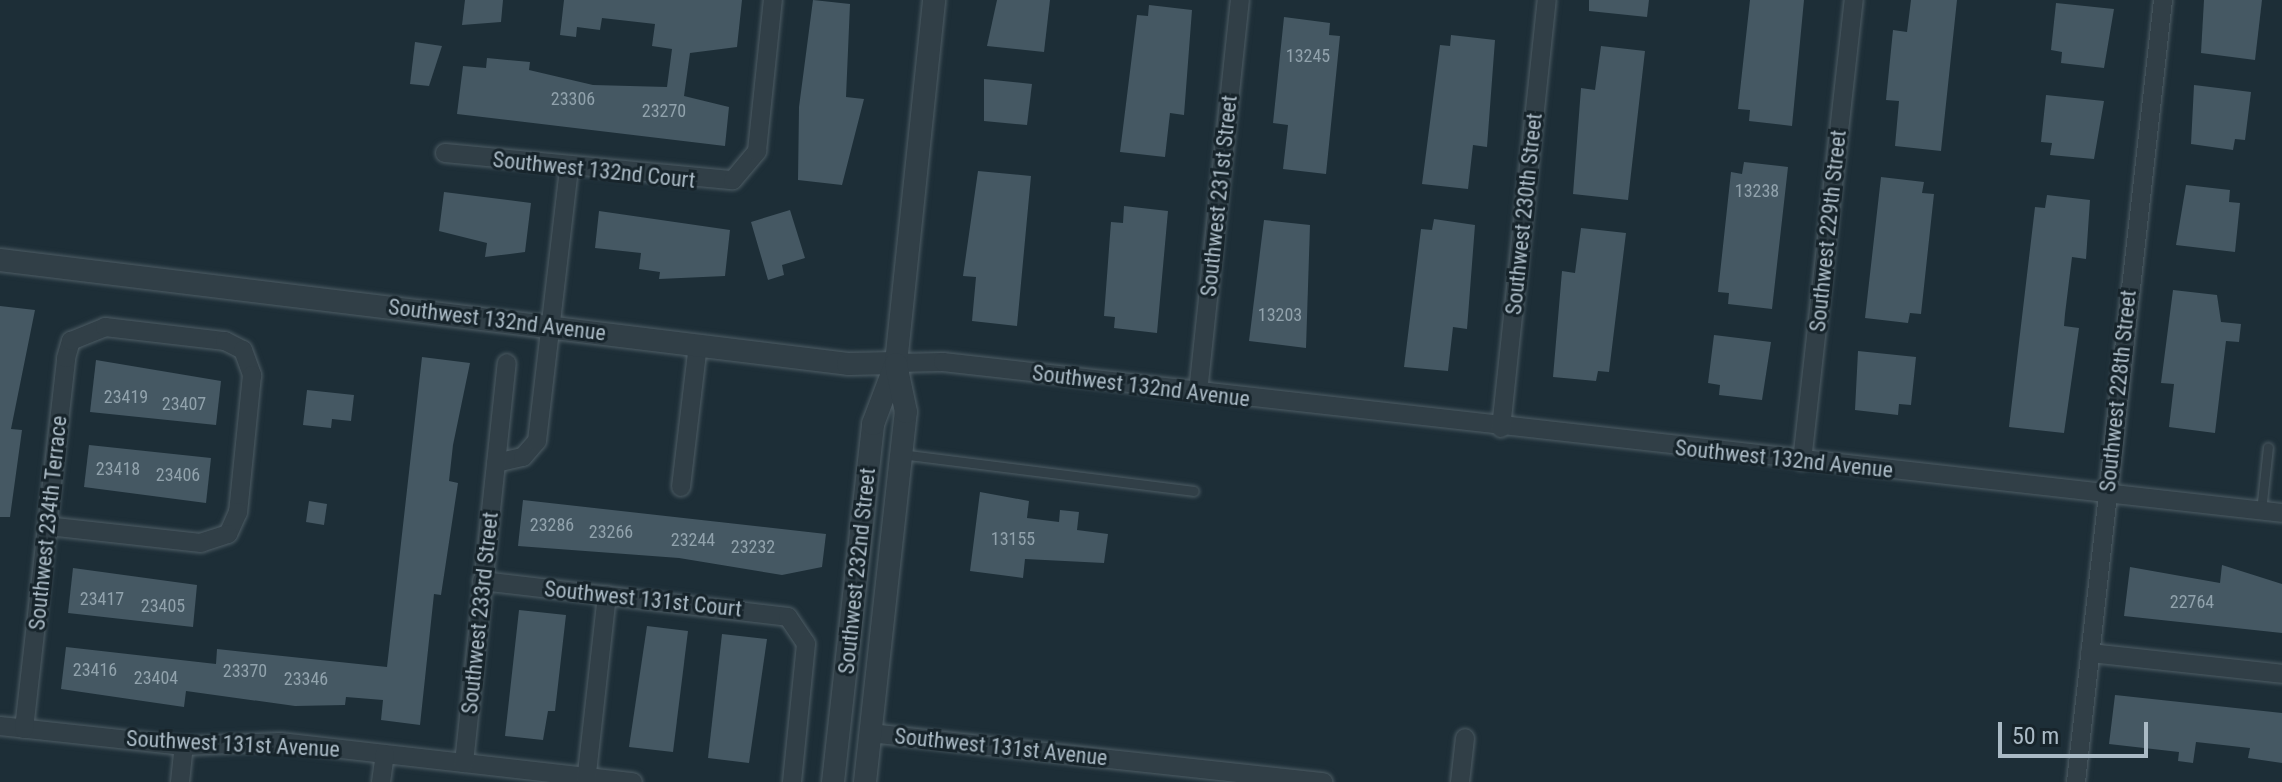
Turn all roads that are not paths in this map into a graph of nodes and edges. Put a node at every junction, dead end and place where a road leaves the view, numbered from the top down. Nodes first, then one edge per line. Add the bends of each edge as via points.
1 (773, 0) edge
2 (934, 0) edge
3 (1240, 0) edge
4 (1547, 0) edge
5 (1854, 0) edge
6 (2163, 0) edge
7 (445, 153) dead end
8 (569, 168) junction
9 (0, 260) edge
10 (551, 327) junction
11 (698, 345) junction
12 (507, 363) dead end
13 (896, 363) junction
14 (1198, 392) junction
15 (1501, 428) junction
16 (2268, 447) dead end
17 (901, 454) junction
18 (1802, 461) junction
19 (496, 463) junction
20 (681, 487) dead end
21 (1194, 491) dead end
22 (2107, 494) junction
23 (2261, 511) junction
24 (2282, 513) edge
25 (48, 526) junction
26 (482, 581) junction
27 (607, 595) junction
28 (2090, 653) junction
29 (2282, 674) edge
30 (0, 726) edge
31 (24, 729) junction
32 (870, 733) junction
33 (1465, 738) dead end
34 (184, 746) junction
35 (385, 754) junction
36 (464, 763) junction
37 (587, 779) edge
38 (180, 782) edge
39 (381, 782) edge
40 (633, 782) edge
41 (792, 782) edge
42 (833, 782) edge
43 (865, 782) edge
44 (1323, 782) edge
45 (1460, 782) edge
46 (2076, 782) edge

1 - 8 street, Southwest 132nd Court via 759,141 741,176 715,184
2 - 13 street, Southwest 232nd Street
3 - 14 street, Southwest 231st Street
4 - 15 street, Southwest 230th Street
5 - 18 street, Southwest 229th Street
6 - 22 street, Southwest 228th Street
7 - 8 street, Southwest 132nd Court
8 - 10 street
9 - 10 street, Southwest 132nd Avenue
10 - 11 street, Southwest 132nd Avenue
10 - 19 street via 537,441 523,457
11 - 13 street, Southwest 132nd Avenue
11 - 20 street
12 - 19 street, Southwest 233rd Street
13 - 14 street, Southwest 132nd Avenue
13 - 17 street, Southwest 232nd Street via 906,412
13 - 42 street, Southwest 232nd Street via 873,424
14 - 15 street, Southwest 132nd Avenue
15 - 18 street, Southwest 132nd Avenue
16 - 23 lane
17 - 21 lane
17 - 32 street, Southwest 232nd Street
18 - 22 street, Southwest 132nd Avenue
19 - 26 street, Southwest 233rd Street
22 - 23 street, Southwest 132nd Avenue
22 - 28 street, Southwest 228th Street
23 - 24 street, Southwest 132nd Avenue
25 - 25 street, Southwest 234th Terrace via 67,349 89,328 238,345 252,369 245,444 235,521 216,541
25 - 31 street, Southwest 234th Terrace
26 - 27 street, Southwest 131st Court
26 - 36 street, Southwest 233rd Street
27 - 37 street
27 - 41 street, Southwest 131st Court via 778,614 800,626 806,651
28 - 29 street
28 - 46 street, Southwest 228th Street
30 - 31 street, Southwest 131st Avenue
31 - 34 street, Southwest 131st Avenue
32 - 43 street, Southwest 232nd Street
32 - 44 street, Southwest 131st Avenue
33 - 45 street
34 - 35 street, Southwest 131st Avenue via 269,741
34 - 38 street
35 - 36 street, Southwest 131st Avenue
35 - 39 street
36 - 37 street, Southwest 131st Avenue
37 - 40 street, Southwest 131st Avenue

